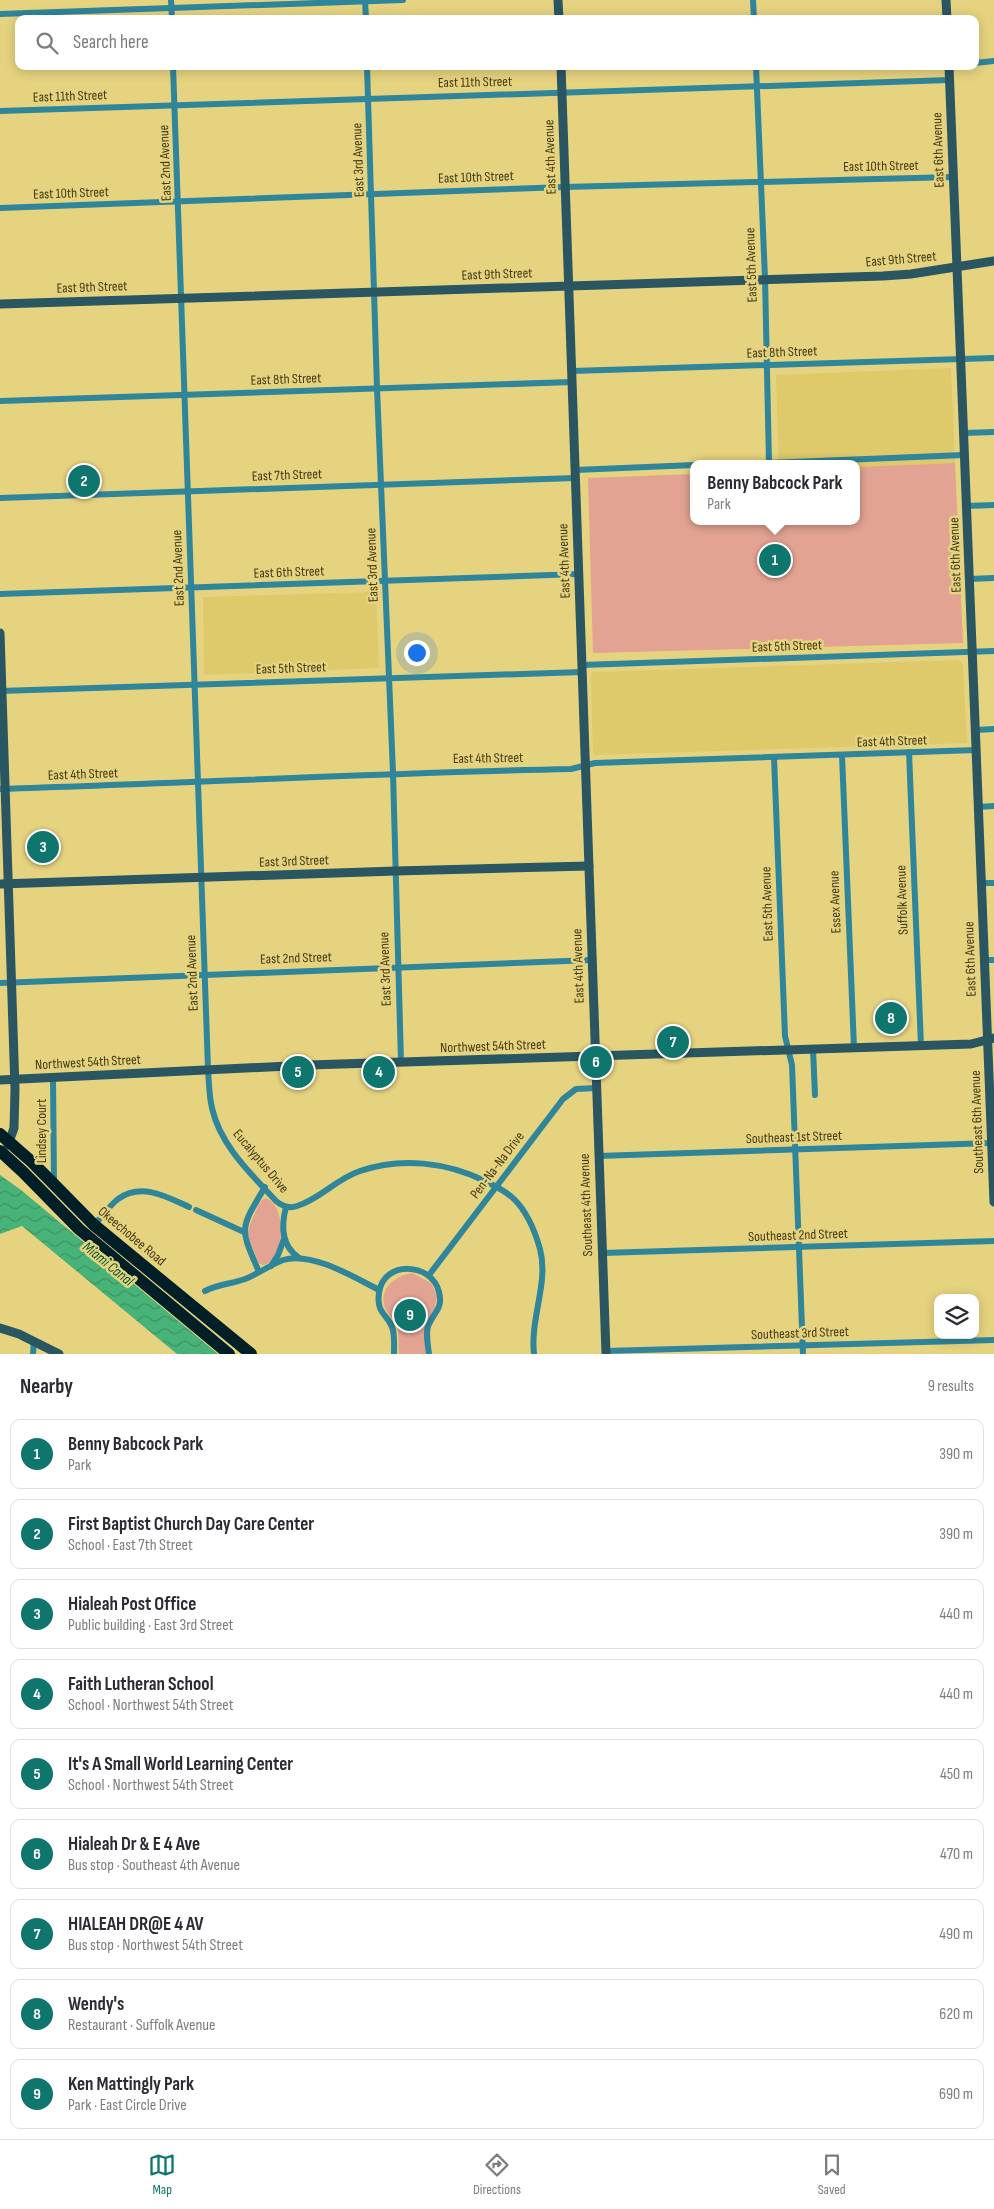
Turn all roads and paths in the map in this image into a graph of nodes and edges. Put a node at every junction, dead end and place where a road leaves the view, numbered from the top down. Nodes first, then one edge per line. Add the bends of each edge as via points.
1 (171, 0) edge
2 (403, 0) edge
3 (558, 0) edge
4 (754, 0) edge
5 (946, 0) edge
6 (365, 1) edge
7 (171, 9) junction
8 (0, 14) edge
9 (172, 15) edge
10 (366, 15) edge
11 (559, 15) edge
12 (754, 15) edge
13 (947, 15) edge
14 (994, 61) edge
15 (979, 63) edge
16 (174, 70) edge
17 (367, 70) edge
18 (561, 70) edge
19 (756, 70) edge
20 (949, 70) edge
21 (950, 80) junction
22 (756, 85) junction
23 (562, 93) junction
24 (368, 98) junction
25 (175, 105) junction
26 (0, 111) edge
27 (953, 177) junction
28 (760, 182) junction
29 (565, 186) junction
30 (371, 194) junction
31 (179, 202) junction
32 (0, 208) edge
33 (994, 261) edge
34 (956, 266) junction
35 (765, 278) junction
36 (568, 286) junction
37 (375, 292) junction
38 (182, 297) junction
39 (0, 304) edge
40 (994, 358) edge
41 (961, 359) junction
42 (767, 365) junction
43 (572, 371) junction
44 (572, 382) junction
45 (377, 388) junction
46 (185, 394) junction
47 (0, 401) edge
48 (994, 432) edge
49 (964, 433) junction
50 (964, 455) junction
51 (769, 460) edge
52 (842, 460) edge
53 (690, 466) edge
54 (575, 474) junction
55 (381, 485) junction
56 (189, 492) junction
57 (0, 498) edge
58 (994, 505) edge
59 (966, 506) junction
60 (579, 574) junction
61 (994, 578) edge
62 (969, 579) junction
63 (385, 582) junction
64 (191, 588) junction
65 (0, 594) edge
66 (0, 633) edge
67 (972, 652) junction
68 (994, 652) edge
69 (582, 669) junction
70 (389, 678) junction
71 (195, 684) junction
72 (1, 691) edge
73 (994, 729) edge
74 (976, 730) junction
75 (976, 750) junction
76 (909, 752) junction
77 (842, 755) junction
78 (774, 757) junction
79 (585, 766) junction
80 (393, 773) junction
81 (199, 783) junction
82 (3, 789) edge
83 (994, 806) edge
84 (978, 807) junction
85 (589, 866) junction
86 (396, 871) junction
87 (202, 878) junction
88 (982, 883) junction
89 (994, 883) edge
90 (4, 884) edge
91 (592, 960) junction
92 (984, 960) junction
93 (994, 960) edge
94 (397, 967) junction
95 (205, 974) junction
96 (11, 982) junction
97 (0, 983) edge
98 (992, 1042) edge
99 (921, 1046) junction
100 (854, 1048) junction
101 (813, 1049) junction
102 (788, 1050) junction
103 (595, 1056) junction
104 (401, 1062) junction
105 (208, 1069) junction
106 (53, 1077) junction
107 (14, 1079) junction
108 (0, 1080) edge
109 (596, 1088) junction
110 (815, 1095) dead end
111 (993, 1129) edge
112 (5, 1138) edge
113 (992, 1143) junction
114 (795, 1149) junction
115 (1, 1155) edge
116 (598, 1156) junction
117 (54, 1185) junction
118 (264, 1187) junction
119 (496, 1187) junction
120 (994, 1202) edge
121 (189, 1207) dead end
122 (286, 1207) junction
123 (196, 1210) dead end
124 (94, 1225) junction
125 (244, 1232) junction
126 (284, 1238) junction
127 (994, 1241) edge
128 (799, 1247) junction
129 (602, 1253) junction
130 (298, 1257) junction
131 (270, 1267) junction
132 (259, 1272) junction
133 (429, 1274) junction
134 (379, 1290) junction
135 (206, 1292) dead end
136 (0, 1328) edge
137 (994, 1340) edge
138 (34, 1341) junction
139 (802, 1346) junction
140 (606, 1353) edge
141 (33, 1354) edge
142 (59, 1354) edge
143 (229, 1354) edge
144 (250, 1354) edge
145 (394, 1354) edge
146 (429, 1354) edge
147 (534, 1354) edge
148 (803, 1354) edge

1 - 7 street
2 - 6 street
3 - 11 main road
4 - 12 street
5 - 13 main road
6 - 7 street
6 - 10 street
7 - 8 street
7 - 9 street
14 - 15 street
16 - 25 street, East 2nd Avenue
17 - 24 street, East 3rd Avenue
18 - 23 main road, East 4th Avenue
19 - 22 street, East 5th Avenue
20 - 21 main road, East 6th Avenue
21 - 22 street, East 11th Street
21 - 27 main road, East 6th Avenue
22 - 23 street, East 11th Street
22 - 28 street, East 5th Avenue
23 - 24 street, East 11th Street
23 - 29 main road, East 4th Avenue
24 - 25 street, East 11th Street
24 - 30 street, East 3rd Avenue
25 - 26 street, East 11th Street
25 - 31 street, East 2nd Avenue
27 - 28 street, East 10th Street
27 - 34 main road, East 6th Avenue
28 - 29 street, East 10th Street
28 - 35 street, East 5th Avenue
29 - 30 street, East 10th Street
29 - 36 main road, East 4th Avenue
30 - 31 street, East 10th Street
30 - 37 street, East 3rd Avenue
31 - 32 street, East 10th Street
31 - 38 street, East 2nd Avenue
33 - 34 main road, East 9th Street
34 - 35 main road, East 9th Street via 883,276
34 - 41 main road, East 6th Avenue
35 - 36 main road, East 9th Street
35 - 42 street, East 5th Avenue
36 - 37 main road, East 9th Street
36 - 43 main road, East 4th Avenue
37 - 38 main road, East 9th Street
37 - 45 street, East 3rd Avenue
38 - 39 main road, East 9th Street
38 - 46 street, East 2nd Avenue
40 - 41 street, East 8th Street
41 - 42 street, East 8th Street
41 - 49 main road, East 6th Avenue
42 - 43 street, East 8th Street
42 - 51 street, East 5th Avenue
43 - 44 main road, East 4th Avenue
44 - 45 street, East 8th Street
44 - 54 main road, East 4th Avenue
45 - 46 street, East 8th Street
45 - 55 street, East 3rd Avenue
46 - 47 street, East 8th Street
46 - 56 street, East 2nd Avenue
48 - 49 street
49 - 50 main road, East 6th Avenue
50 - 52 street
50 - 59 main road, East 6th Avenue
53 - 54 street, East 7th Street
54 - 55 street, East 7th Street
54 - 60 main road, East 4th Avenue
55 - 56 street, East 7th Street
55 - 63 street, East 3rd Avenue
56 - 57 street, East 7th Street
56 - 64 street, East 2nd Avenue
58 - 59 street
59 - 62 main road, East 6th Avenue
60 - 63 street, East 6th Street
60 - 69 main road, East 4th Avenue
61 - 62 street
62 - 67 main road, East 6th Avenue
63 - 64 street, East 6th Street
63 - 70 street, East 3rd Avenue
64 - 65 street, East 6th Street
64 - 71 street, East 2nd Avenue
66 - 72 main road
67 - 68 street, East 5th Street
67 - 69 street, East 5th Street
67 - 74 main road, East 6th Avenue
69 - 70 street, East 5th Street
69 - 79 main road, East 4th Avenue
70 - 71 street, East 5th Street
70 - 80 street, East 3rd Avenue
71 - 72 street, East 5th Street
71 - 81 street, East 2nd Avenue
72 - 82 main road
73 - 74 street
74 - 75 main road, East 6th Avenue
75 - 76 street, East 4th Street
75 - 84 main road, East 6th Avenue
76 - 77 street, East 4th Street
76 - 99 street, Suffolk Avenue
77 - 78 street, East 4th Street
77 - 100 street, Essex Avenue
78 - 79 street, East 4th Street
78 - 102 street, East 5th Avenue
79 - 80 street, East 4th Street
79 - 85 main road, East 4th Avenue
80 - 81 street, East 4th Street
80 - 86 street, East 3rd Avenue
81 - 82 street, East 4th Street
81 - 87 street, East 2nd Avenue
82 - 90 main road
83 - 84 street
84 - 88 main road, East 6th Avenue
85 - 86 main road, East 3rd Street
85 - 91 main road, East 4th Avenue
86 - 87 main road, East 3rd Street
86 - 94 street, East 3rd Avenue
87 - 90 main road, East 3rd Street
87 - 95 street, East 2nd Avenue
88 - 89 street
88 - 92 main road, East 6th Avenue
90 - 96 main road
91 - 94 street, East 2nd Street
91 - 103 main road, East 4th Avenue
92 - 93 street
92 - 98 main road, East 6th Avenue
94 - 95 street, East 2nd Street
94 - 104 street, East 3rd Avenue
95 - 96 street, East 2nd Street
95 - 105 street, East 2nd Avenue
96 - 97 street, East 2nd Street
96 - 107 main road
98 - 99 main road, Northwest 54th Street
98 - 111 main road, Southeast 6th Avenue
99 - 100 main road, Northwest 54th Street
100 - 101 main road, Northwest 54th Street
101 - 102 main road, Northwest 54th Street
101 - 110 street
102 - 103 main road, Northwest 54th Street
102 - 114 street, East 5th Avenue via 792,1065
103 - 104 main road, Northwest 54th Street
103 - 109 main road, Southeast 4th Avenue
104 - 105 main road, Northwest 54th Street
105 - 106 main road, Northwest 54th Street
105 - 118 street, Eucalyptus Drive via 212,1110 220,1131 230,1148
106 - 107 main road, Northwest 54th Street
106 - 117 street, Lindsey Court
107 - 108 main road, Northwest 54th Street
107 - 112 main road via 14,1128
109 - 116 main road, Southeast 4th Avenue
109 - 119 street, Pen-Na-Na Drive via 579,1088 568,1093
111 - 113 main road, Southeast 6th Avenue
112 - 115 main road
112 - 117 highway, Okeechobee Road
113 - 114 street, Southeast 1st Street
113 - 120 main road, Southeast 6th Avenue
114 - 116 street, Southeast 1st Street
114 - 128 street, East 5th Avenue
115 - 143 highway, Okeechobee Road via 23,1172 79,1229
116 - 129 main road, Southeast 4th Avenue
117 - 124 highway, Okeechobee Road
118 - 122 street, Eucalyptus Drive
118 - 125 street via 246,1220
119 - 122 street via 446,1167 392,1164 347,1176 304,1203
119 - 133 street, Pen-Na-Na Drive
119 - 147 street via 524,1211 540,1249 542,1276 533,1327
121 - 124 street via 157,1193 135,1193 117,1200
122 - 126 street, Eucalyptus Drive
123 - 125 street
124 - 144 highway, Okeechobee Road
125 - 132 street
126 - 130 street via 287,1248
126 - 131 street, Eucalyptus Drive
127 - 128 street, Southeast 2nd Street
128 - 129 street, Southeast 2nd Street
128 - 139 street, East 5th Avenue
129 - 140 main road, Southeast 4th Avenue
130 - 131 street
130 - 134 street via 324,1264
131 - 132 street
132 - 135 street
133 - 134 street via 417,1269 400,1270 388,1277
133 - 146 street via 436,1282 440,1298 438,1311 428,1326
134 - 145 street via 382,1312 393,1329
136 - 138 main road
137 - 139 street, Southeast 3rd Street
138 - 141 street
138 - 142 main road
139 - 140 street, Southeast 3rd Street
139 - 148 street, East 5th Avenue

